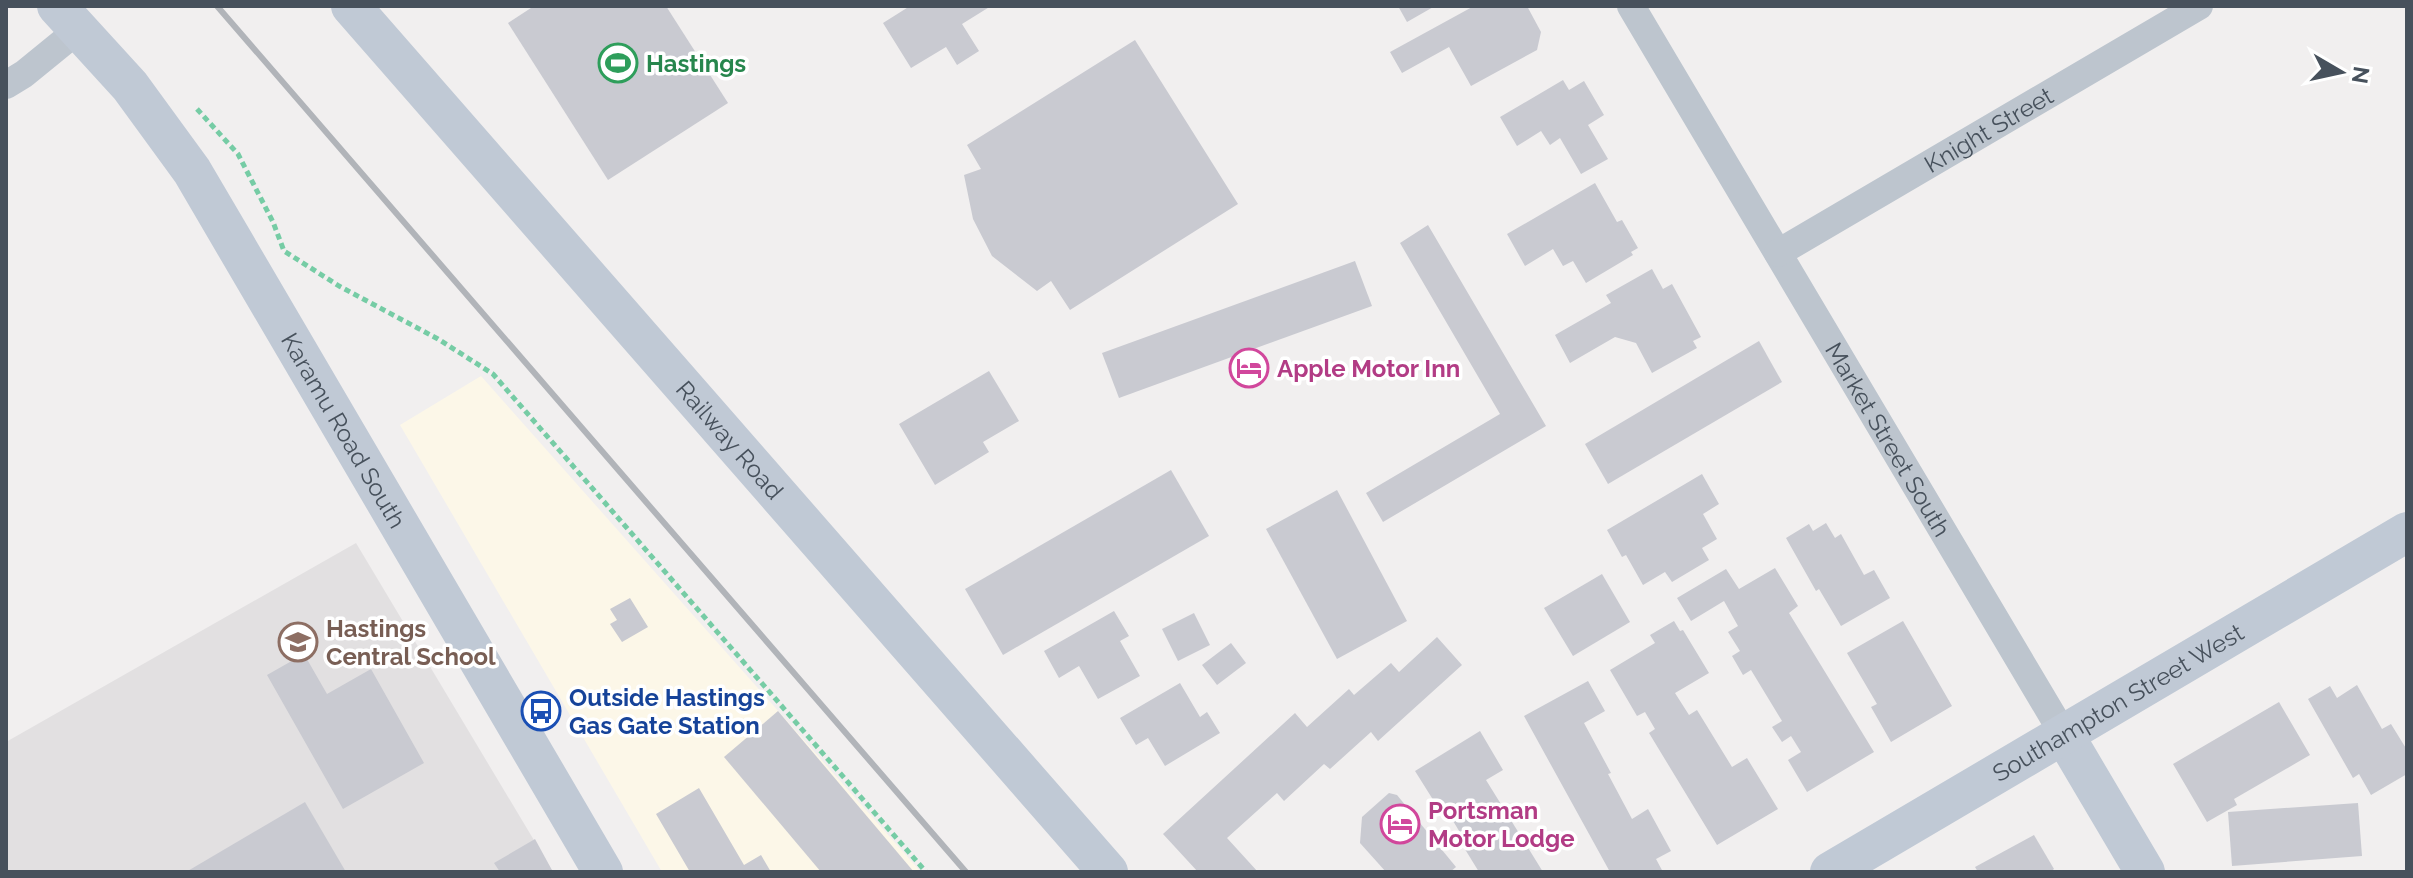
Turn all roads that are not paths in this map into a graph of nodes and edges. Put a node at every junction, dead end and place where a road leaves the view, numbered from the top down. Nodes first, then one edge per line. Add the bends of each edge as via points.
1 (351, 6) edge
2 (1631, 6) edge
3 (2199, 6) edge
4 (68, 18) edge
5 (6, 85) edge
6 (1778, 253) junction
7 (2407, 532) edge
8 (2064, 735) junction
9 (603, 872) edge
10 (1108, 872) edge
11 (1830, 872) edge
12 (2145, 872) edge

1 - 10 main road, Railway Road
2 - 6 street, Market Street South
3 - 6 street, Knight Street
4 - 5 street via 24,74
4 - 9 main road, Karamu Road South via 130,86 192,171
6 - 8 street, Market Street South
7 - 8 main road, Southampton Street West
8 - 11 main road, Southampton Street West
8 - 12 main road, Market Street South

